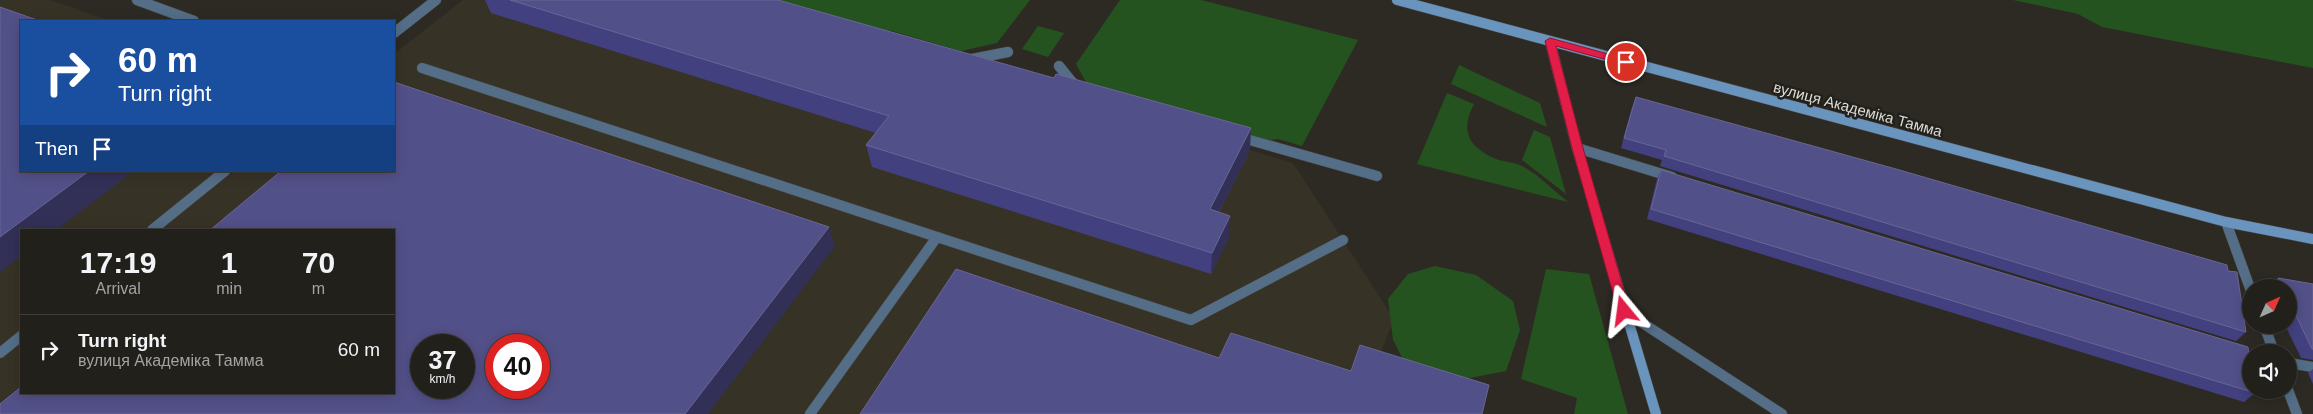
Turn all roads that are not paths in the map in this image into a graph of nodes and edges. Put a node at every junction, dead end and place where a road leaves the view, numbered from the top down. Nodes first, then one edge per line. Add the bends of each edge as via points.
1 (137, 0) edge
2 (436, 0) edge
3 (1397, 0) edge
4 (191, 20) edge
5 (395, 32) edge
6 (1550, 41) junction
7 (1008, 52) dead end
8 (960, 61) edge
9 (1060, 66) dead end
10 (422, 68) dead end
11 (1080, 92) edge
12 (1233, 135) edge
13 (1577, 148) junction
14 (224, 172) edge
15 (1377, 176) dead end
16 (1680, 180) edge
17 (2226, 222) junction
18 (153, 229) edge
19 (937, 237) junction
20 (2313, 239) edge
21 (1343, 240) dead end
22 (2247, 279) edge
23 (1624, 311) junction
24 (20, 337) edge
25 (0, 353) edge
26 (2297, 364) edge
27 (2313, 367) edge
28 (2291, 399) edge
29 (810, 414) edge
30 (1656, 414) edge
31 (1782, 414) edge
32 (2297, 414) edge

1 - 4 lane
2 - 5 lane
3 - 6 main road, вулиця Академіка Тамма
6 - 13 main road
6 - 17 main road, вулиця Академіка Тамма
7 - 8 lane
9 - 11 lane
10 - 19 lane
12 - 15 lane
13 - 16 lane
13 - 23 main road
14 - 18 lane
17 - 20 main road, вулиця Академіка Тамма
17 - 22 lane
19 - 21 lane via 1191,320
19 - 29 lane
23 - 30 main road
23 - 31 lane
24 - 25 lane
26 - 27 lane
28 - 32 lane

